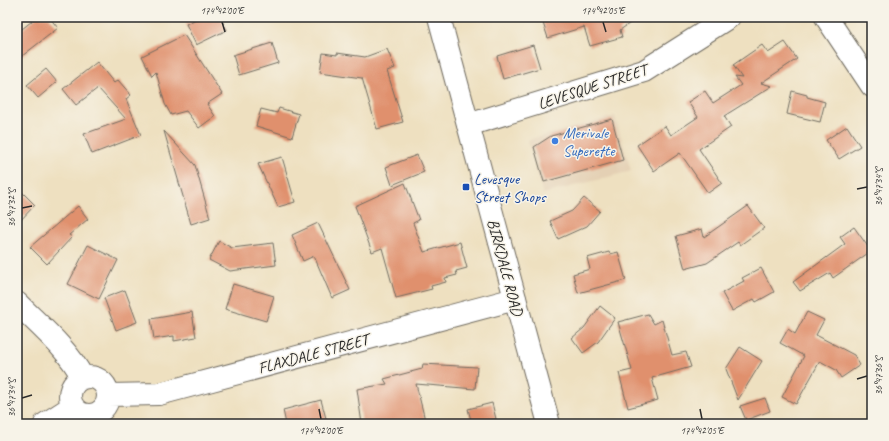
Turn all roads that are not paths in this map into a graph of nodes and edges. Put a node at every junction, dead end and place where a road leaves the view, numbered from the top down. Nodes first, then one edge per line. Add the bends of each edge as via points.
1 (439, 17) edge
2 (729, 17) edge
3 (826, 17) edge
4 (872, 86) edge
5 (468, 125) junction
6 (515, 299) junction
7 (17, 302) edge
8 (83, 378) junction
9 (109, 395) junction
10 (73, 406) junction
11 (44, 424) edge
12 (549, 424) edge

1 - 5 street, BIRKDALE ROAD
2 - 5 street, LEVESQUE STREET via 644,71
3 - 4 street
5 - 6 street, BIRKDALE ROAD
6 - 9 street, FLAXDALE STREET via 159,394
6 - 12 street, BIRKDALE ROAD
7 - 8 street via 66,351
8 - 9 street via 100,380 105,384
8 - 10 street via 73,386 70,400
9 - 10 street via 104,408 98,413 84,414
10 - 11 street

